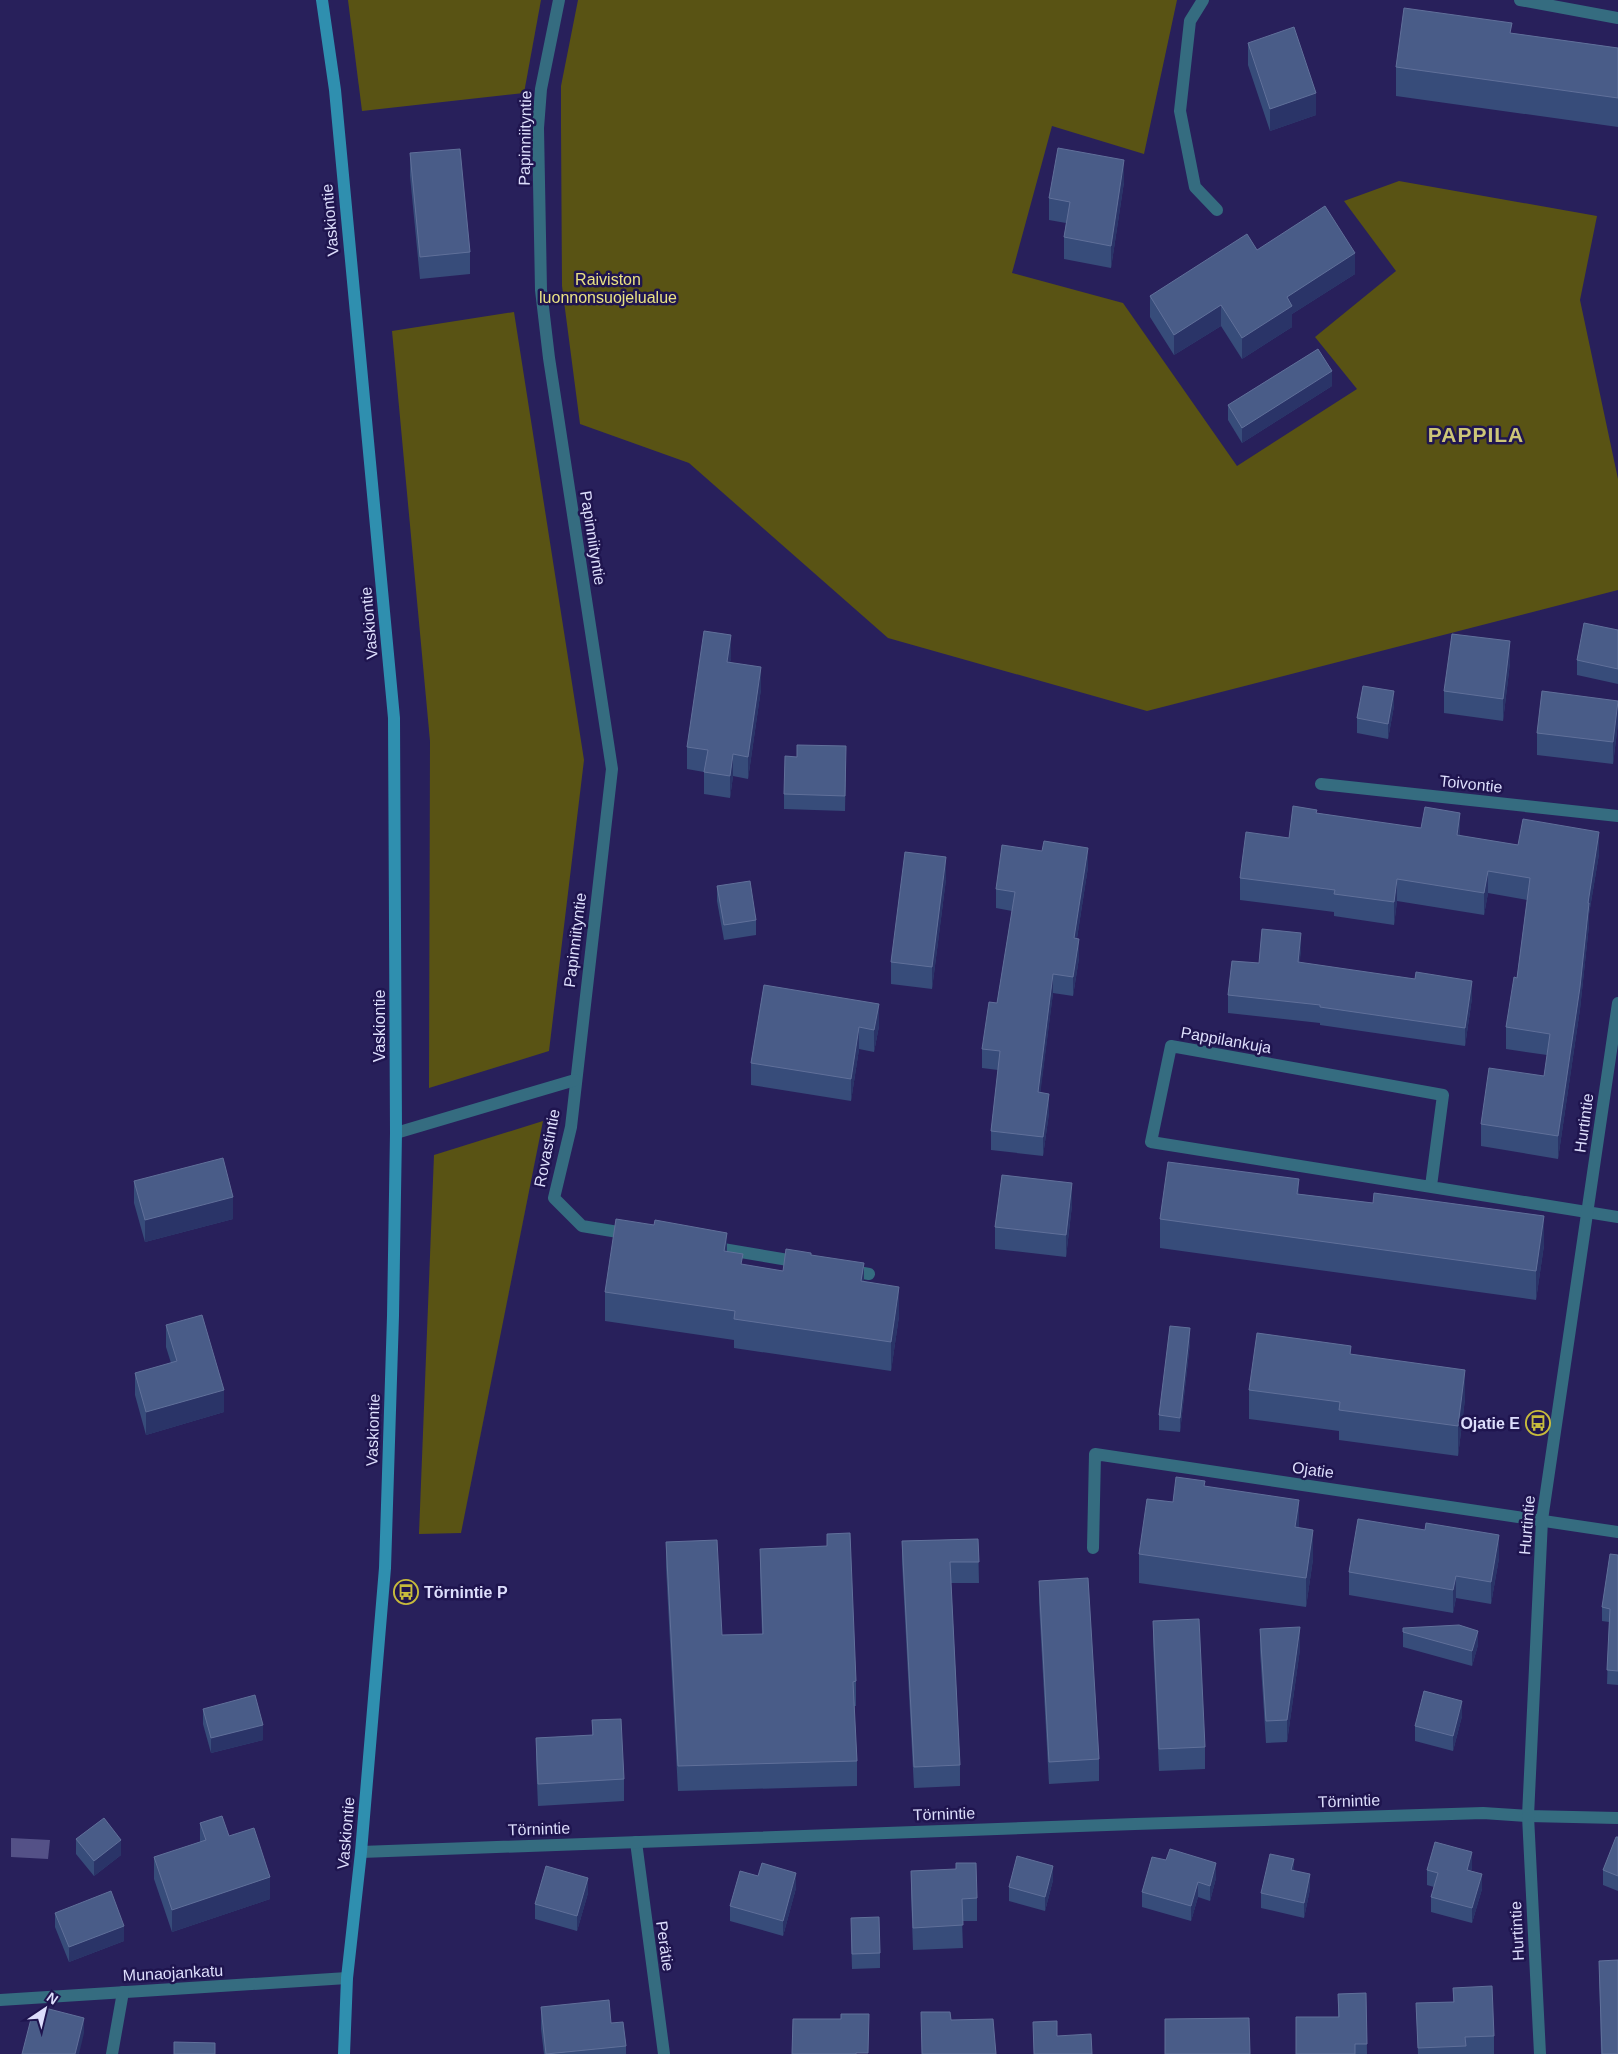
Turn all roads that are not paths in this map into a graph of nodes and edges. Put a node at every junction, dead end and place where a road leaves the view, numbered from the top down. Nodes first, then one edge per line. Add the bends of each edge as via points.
1 (322, 0) edge
2 (559, 0) edge
3 (1203, 0) edge
4 (1520, 0) edge
5 (1618, 18) edge
6 (1217, 210) dead end
7 (1321, 784) dead end
8 (1618, 816) edge
9 (1618, 1003) edge
10 (575, 1080) junction
11 (396, 1133) junction
12 (1431, 1186) junction
13 (1587, 1213) junction
14 (1618, 1217) edge
15 (640, 1235) edge
16 (697, 1245) edge
17 (812, 1264) edge
18 (831, 1268) edge
19 (869, 1274) dead end
20 (1542, 1520) junction
21 (1618, 1532) edge
22 (1094, 1548) dead end
23 (1528, 1816) junction
24 (1618, 1818) edge
25 (636, 1842) junction
26 (361, 1852) junction
27 (347, 1978) junction
28 (123, 1992) junction
29 (0, 2000) edge
30 (112, 2054) edge
31 (344, 2054) edge
32 (664, 2054) edge
33 (1540, 2054) edge

1 - 11 main road, Vaskiontie via 335,90 394,718
2 - 10 street, Papinniityntie via 541,89 538,128 541,290 612,769
3 - 6 street via 1190,21 1180,111 1195,188
4 - 5 street
7 - 8 street, Toivontie
9 - 13 street, Hurtintie
10 - 11 street, Rovastintie
10 - 15 street, Rovastintie via 570,1127 554,1198 582,1226
11 - 26 main road, Vaskiontie via 385,1568
12 - 12 street, Pappilankuja via 1443,1094 1171,1046 1151,1142
12 - 13 street, Pappilankuja
13 - 14 street, Pappilankuja
13 - 20 street, Hurtintie
16 - 17 street
18 - 19 street
20 - 21 street, Ojatie
20 - 22 street, Ojatie via 1095,1454
20 - 23 street, Hurtintie
23 - 24 street, Törnintie
23 - 25 street, Törnintie via 1483,1813
23 - 33 street, Hurtintie
25 - 26 street, Törnintie
25 - 32 street, Perätie
26 - 27 main road, Vaskiontie
27 - 28 street, Munaojankatu
27 - 31 main road, Vaskiontie
28 - 29 street, Munaojankatu
28 - 30 street

